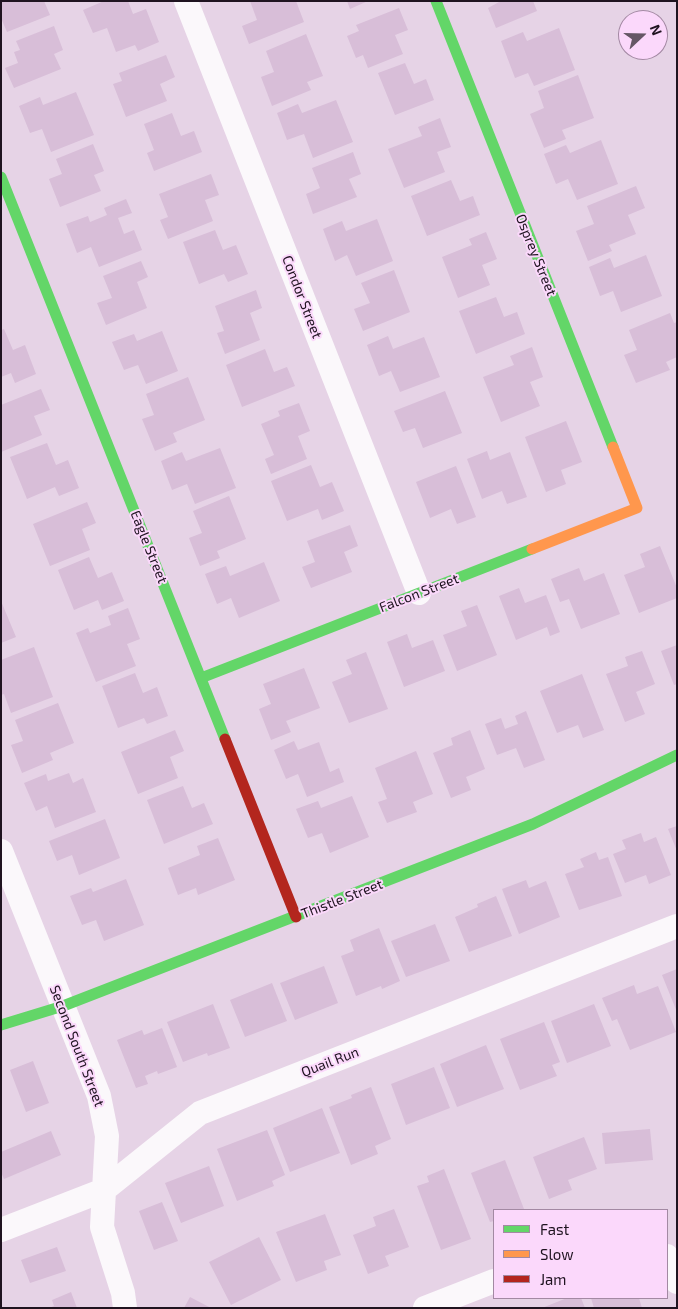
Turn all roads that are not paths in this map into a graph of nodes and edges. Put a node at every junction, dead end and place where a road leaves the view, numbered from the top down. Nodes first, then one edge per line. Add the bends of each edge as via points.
1 (186, 1) edge
2 (436, 1) edge
3 (1, 177) edge
4 (637, 508) joint
5 (419, 593) junction
6 (201, 678) junction
7 (677, 756) edge
8 (1, 851) edge
9 (296, 917) junction
10 (677, 926) edge
11 (63, 1006) junction
12 (1, 1026) edge
13 (104, 1190) junction
14 (1, 1230) edge
15 (668, 1259) edge
16 (493, 1281) edge
17 (677, 1282) edge
18 (125, 1308) edge
19 (425, 1308) edge

1 - 5 street, Condor Street
2 - 4 street, Osprey Street
3 - 6 street, Eagle Street
4 - 5 street, Falcon Street
5 - 6 street, Falcon Street
6 - 9 street, Eagle Street
7 - 9 street, Thistle Street via 533,824
8 - 11 street, Second South Street
9 - 11 street, Thistle Street
10 - 13 street, Quail Run via 200,1112
11 - 12 street, Thistle Street
11 - 13 street, Second South Street via 99,1096 107,1136
13 - 14 street, Quail Run
13 - 18 street, Second South Street via 102,1227
15 - 17 street
16 - 19 street

